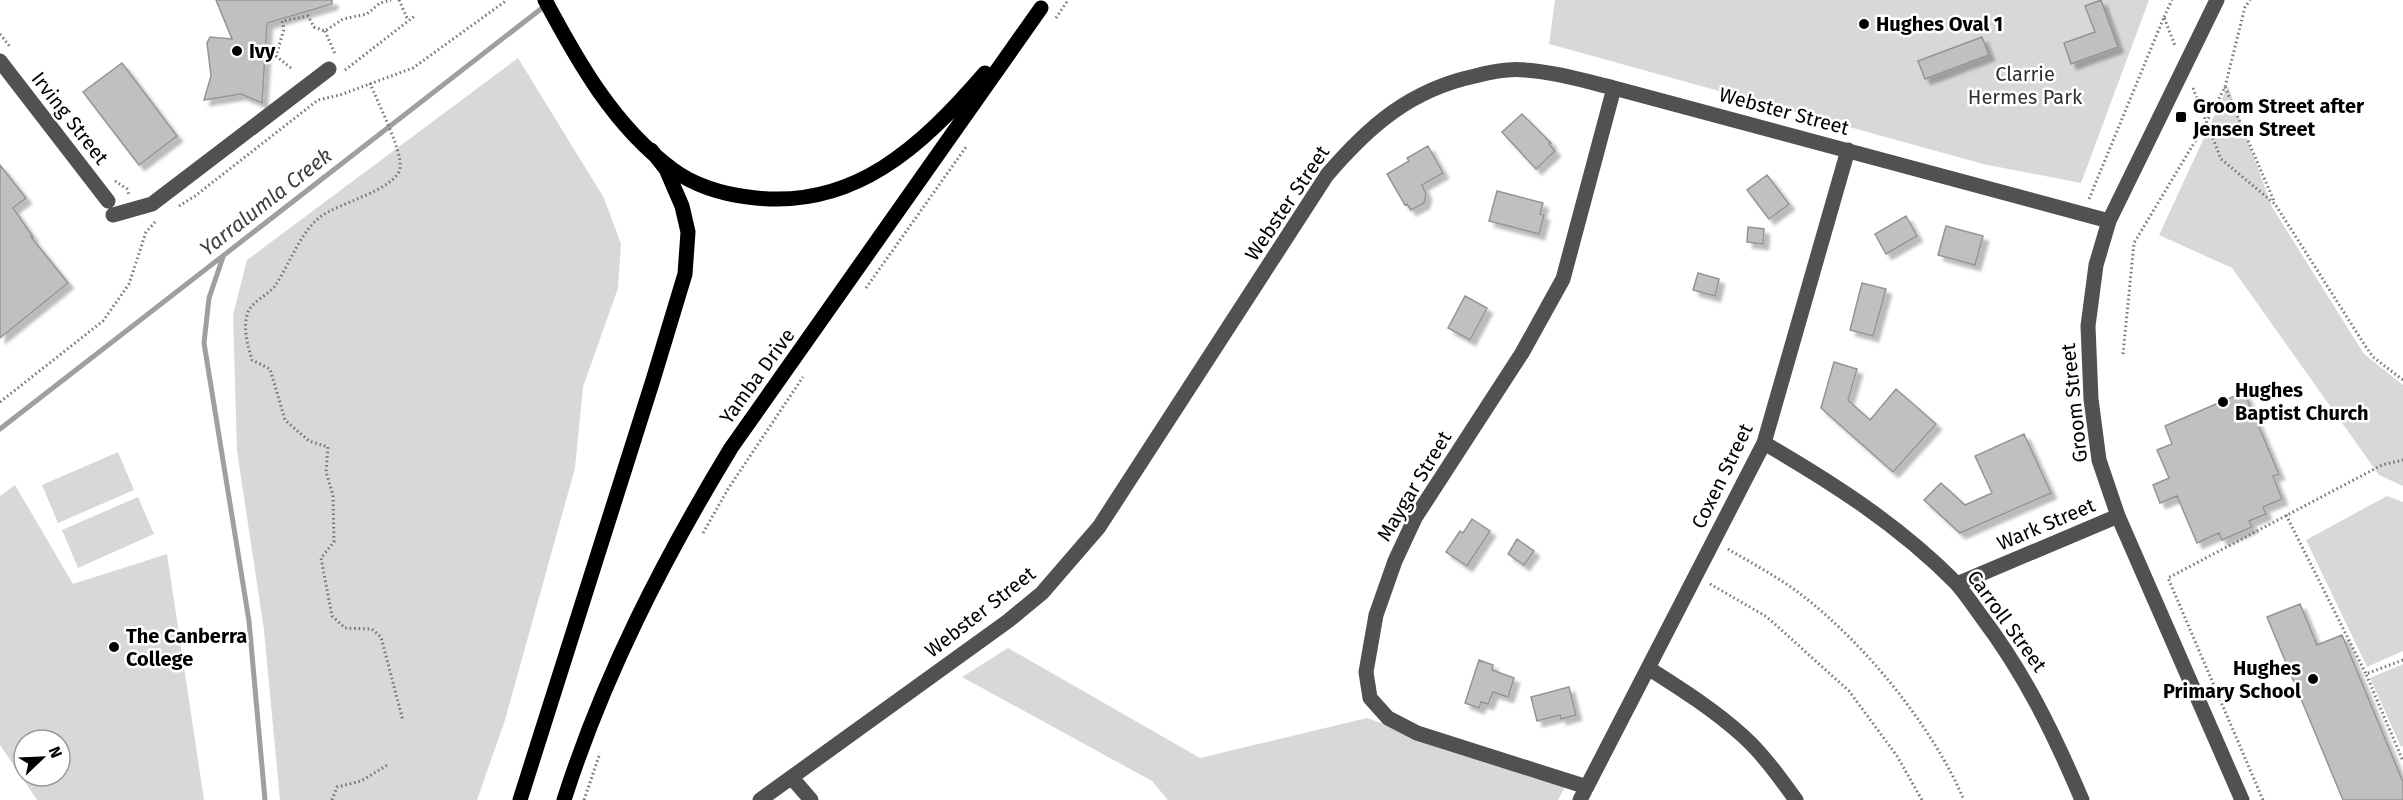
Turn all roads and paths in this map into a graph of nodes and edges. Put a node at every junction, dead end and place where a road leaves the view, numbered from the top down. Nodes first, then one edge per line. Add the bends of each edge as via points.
1 (391, 0) edge
2 (399, 0) edge
3 (507, 0) edge
4 (545, 0) edge
5 (1068, 0) edge
6 (2172, 0) edge
7 (2217, 0) edge
8 (2250, 0) edge
9 (1044, 4) edge
10 (416, 15) dead end
11 (2164, 17) junction
12 (408, 21) junction
13 (1051, 25) dead end
14 (2176, 49) dead end
15 (1, 63) edge
16 (291, 68) dead end
17 (336, 70) joint
18 (2189, 80) dead end
19 (370, 83) junction
20 (2225, 87) junction
21 (1614, 88) junction
22 (2206, 123) junction
23 (971, 139) dead end
24 (651, 150) junction
25 (1848, 150) junction
26 (2275, 204) junction
27 (176, 208) dead end
28 (2084, 215) junction
29 (157, 219) dead end
30 (2109, 220) junction
31 (864, 291) dead end
32 (2123, 354) dead end
33 (808, 370) dead end
34 (2403, 380) edge
35 (0, 402) edge
36 (1764, 443) junction
37 (2403, 460) edge
38 (2286, 515) junction
39 (2118, 516) junction
40 (699, 539) dead end
41 (1714, 540) junction
42 (1696, 575) junction
43 (1957, 584) junction
44 (2403, 660) edge
45 (1648, 668) junction
46 (2366, 675) junction
47 (403, 721) dead end
48 (600, 751) dead end
49 (2403, 761) edge
50 (389, 764) dead end
51 (792, 778) junction
52 (1583, 793) edge
53 (332, 800) edge
54 (520, 800) edge
55 (564, 800) edge
56 (584, 800) edge
57 (760, 800) edge
58 (812, 800) edge
59 (1796, 800) edge
60 (1922, 800) edge
61 (1964, 800) edge
62 (2082, 800) edge
63 (2242, 800) edge
64 (2263, 800) edge

1 - 16 path via 367,14 343,19 325,31 314,27 308,16 282,21 284,29 276,56
2 - 12 path
3 - 19 path via 413,68
4 - 24 main road via 571,48 613,110
5 - 13 path
6 - 11 path
7 - 30 street, Groom Street
8 - 20 path
9 - 24 main road via 928,135 876,173 843,188 781,200 741,196 682,175
9 - 55 main road, Yamba Drive via 731,448 688,518 638,614 602,695
10 - 12 path
11 - 14 path
11 - 28 path
12 - 17 path
15 - 17 street, Irving Street via 110,208 152,204
18 - 22 path
19 - 27 path via 318,100
19 - 47 path via 397,149 400,170 389,184 320,217 274,287 247,314 246,336 252,360 270,369 285,420 309,441 328,447 326,472 333,495 334,542 321,558 332,616 345,628 372,629 381,637
20 - 22 path
20 - 26 path
21 - 25 street, Webster Street
21 - 51 street, Webster Street via 1523,69 1488,73 1452,81 1385,116 1327,175 1099,528 1070,563 1008,621
21 - 52 street, Maygar Street via 1563,279 1522,353 1415,518 1376,615 1366,672 1370,698 1388,718 1418,733
22 - 26 path via 2221,159
22 - 32 path via 2134,243
23 - 31 path
24 - 54 main road via 670,176 682,206 688,232 685,274
25 - 28 street, Webster Street
25 - 36 street, Coxen Street
26 - 34 path via 2373,357
28 - 30 street, Webster Street
29 - 35 path via 146,232 129,284 103,321
30 - 39 street, Groom Street via 2096,265 2088,326 2099,460
33 - 40 path
36 - 41 street, Coxen Street
36 - 43 street, Carroll Street via 1873,512
37 - 38 path via 2382,465
38 - 46 path
38 - 64 path via 2168,578
39 - 43 street, Wark Street
39 - 63 street, Groom Street
41 - 42 street, Coxen Street
41 - 61 path via 1802,595 1858,645 1914,713 1955,778
42 - 45 street, Coxen Street
42 - 60 path via 1767,617 1849,692 1898,756
43 - 62 street, Carroll Street via 2031,689
44 - 46 path
45 - 52 street, Coxen Street
45 - 59 street via 1702,702 1744,737
46 - 49 path
48 - 56 path
50 - 53 path via 361,781 337,787
51 - 57 street, Webster Street
51 - 58 street

